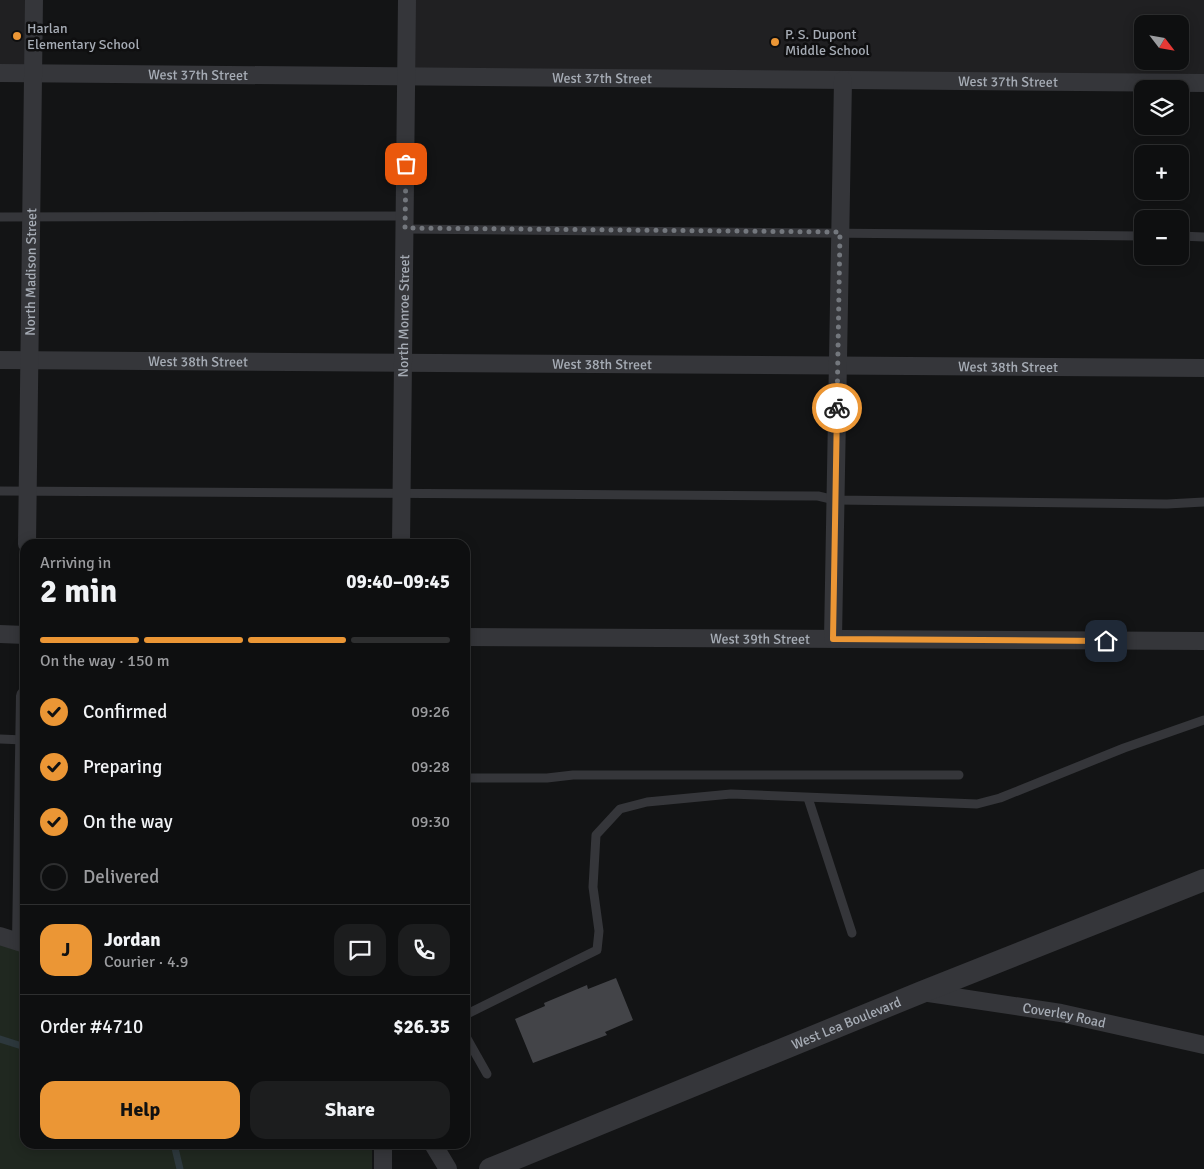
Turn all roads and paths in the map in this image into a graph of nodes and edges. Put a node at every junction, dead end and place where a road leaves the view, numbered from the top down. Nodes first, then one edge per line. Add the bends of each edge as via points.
1 (34, 0) edge
2 (407, 0) edge
3 (0, 73) edge
4 (33, 73) junction
5 (406, 76) junction
6 (843, 80) junction
7 (1204, 83) edge
8 (0, 217) edge
9 (31, 217) junction
10 (405, 222) junction
11 (840, 232) junction
12 (1134, 236) edge
13 (1189, 236) edge
14 (1204, 236) edge
15 (0, 360) edge
16 (29, 360) junction
17 (404, 363) junction
18 (838, 366) junction
19 (1204, 368) edge
20 (0, 491) edge
21 (28, 492) junction
22 (402, 495) junction
23 (835, 500) junction
24 (1204, 502) edge
25 (27, 539) edge
26 (401, 539) edge
27 (0, 634) edge
28 (20, 635) edge
29 (470, 637) edge
30 (833, 639) junction
31 (1204, 641) edge
32 (1204, 720) edge
33 (0, 739) edge
34 (20, 740) edge
35 (959, 774) dead end
36 (470, 778) edge
37 (808, 798) junction
38 (1204, 880) edge
39 (852, 933) dead end
40 (0, 936) edge
41 (20, 942) edge
42 (922, 992) junction
43 (470, 1013) edge
44 (470, 1044) edge
45 (1204, 1045) edge
46 (487, 1074) dead end
47 (383, 1149) edge
48 (440, 1156) edge
49 (383, 1169) edge
50 (463, 1169) edge
51 (490, 1169) edge

1 - 4 street, North Madison Street
2 - 5 street, North Monroe Street
3 - 4 street, West 37th Street
4 - 5 street, West 37th Street
4 - 9 street, North Madison Street
5 - 6 street, West 37th Street
5 - 10 street, North Monroe Street
6 - 7 street, West 37th Street
6 - 11 street
8 - 9 lane
9 - 10 lane
9 - 16 street, North Madison Street
10 - 11 lane
10 - 17 street, North Monroe Street
11 - 12 lane
11 - 18 street
13 - 14 lane
15 - 16 street, West 38th Street
16 - 17 street, West 38th Street
16 - 21 street, North Madison Street
17 - 18 street, West 38th Street
17 - 22 street, North Monroe Street
18 - 19 street, West 38th Street
18 - 23 street
20 - 21 lane
21 - 22 lane
21 - 25 street, North Madison Street
22 - 23 lane via 818,496
22 - 26 street, North Monroe Street
23 - 24 lane
23 - 30 street
27 - 28 street
29 - 30 street, West 39th Street
30 - 31 street, West 39th Street
32 - 37 lane via 977,804
33 - 34 lane
35 - 36 lane via 573,774 546,778
37 - 39 lane
37 - 43 lane via 730,794 647,802 620,809 596,835 592,888 599,931 597,950
38 - 42 street, West Lea Boulevard
40 - 41 street
42 - 45 street, Coverley Road via 1061,1013
42 - 51 street, West Lea Boulevard
44 - 46 lane
47 - 49 street
48 - 50 street

